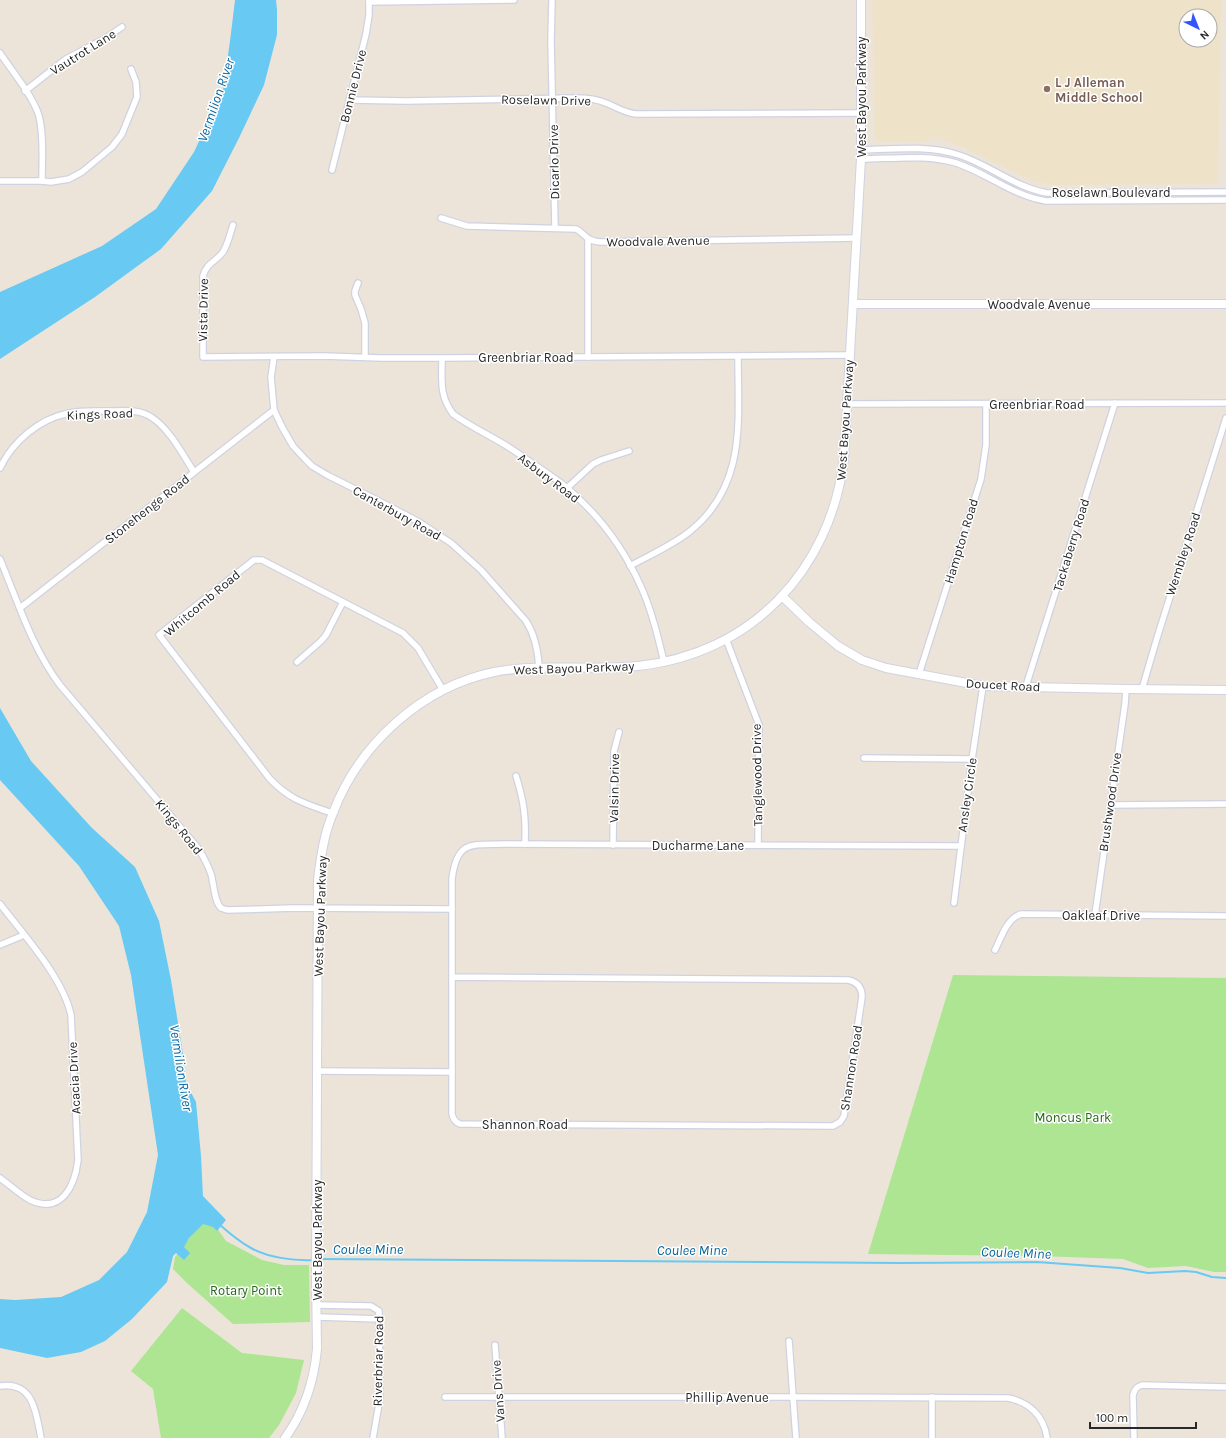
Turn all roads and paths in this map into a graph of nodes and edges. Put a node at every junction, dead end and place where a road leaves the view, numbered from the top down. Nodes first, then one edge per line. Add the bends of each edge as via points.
1 (514, 0) edge
2 (552, 0) edge
3 (861, 0) edge
4 (369, 1) edge
5 (122, 27) dead end
6 (0, 53) edge
7 (131, 69) dead end
8 (25, 91) junction
9 (552, 99) junction
10 (349, 100) junction
11 (861, 112) junction
12 (861, 150) junction
13 (940, 150) junction
14 (861, 159) junction
15 (939, 159) junction
16 (332, 170) dead end
17 (997, 173) junction
18 (0, 181) edge
19 (42, 181) junction
20 (994, 181) junction
21 (1126, 192) junction
22 (1203, 192) junction
23 (1226, 192) edge
24 (1057, 193) junction
25 (1126, 200) junction
26 (1203, 200) junction
27 (1226, 200) edge
28 (1057, 201) junction
29 (441, 218) dead end
30 (233, 225) dead end
31 (555, 228) junction
32 (856, 238) junction
33 (588, 239) junction
34 (358, 283) dead end
35 (853, 304) junction
36 (1226, 304) edge
37 (850, 355) junction
38 (274, 356) junction
39 (202, 357) joint
40 (365, 357) junction
41 (588, 357) junction
42 (738, 357) junction
43 (442, 358) junction
44 (1115, 403) junction
45 (1226, 403) edge
46 (847, 404) junction
47 (986, 404) junction
48 (274, 410) junction
49 (1226, 418) edge
50 (629, 451) dead end
51 (0, 468) edge
52 (194, 472) junction
53 (567, 488) junction
54 (0, 559) edge
55 (630, 566) junction
56 (782, 596) junction
57 (343, 602) junction
58 (20, 608) junction
59 (726, 639) junction
60 (296, 662) dead end
61 (664, 662) junction
62 (539, 667) junction
63 (919, 674) junction
64 (983, 686) junction
65 (1026, 686) junction
66 (1126, 689) junction
67 (443, 690) junction
68 (1142, 690) junction
69 (1226, 690) edge
70 (619, 732) dead end
71 (864, 758) dead end
72 (972, 759) junction
73 (516, 776) dead end
74 (1226, 804) edge
75 (1110, 805) junction
76 (332, 814) junction
77 (525, 844) junction
78 (613, 845) junction
79 (758, 845) junction
80 (960, 846) junction
81 (453, 872) joint
82 (954, 903) dead end
83 (0, 904) edge
84 (318, 909) junction
85 (452, 909) junction
86 (1095, 915) junction
87 (1226, 916) edge
88 (24, 935) junction
89 (0, 945) edge
90 (995, 950) dead end
91 (452, 977) junction
92 (317, 1071) junction
93 (452, 1072) junction
94 (0, 1178) edge
95 (317, 1305) junction
96 (318, 1317) junction
97 (380, 1319) junction
98 (789, 1341) dead end
99 (495, 1344) dead end
100 (0, 1386) edge
101 (1226, 1387) edge
102 (445, 1397) dead end
103 (498, 1397) junction
104 (793, 1397) junction
105 (932, 1397) junction
106 (41, 1438) edge
107 (285, 1438) edge
108 (372, 1438) edge
109 (502, 1438) edge
110 (796, 1438) edge
111 (932, 1438) edge
112 (1047, 1438) edge
113 (1134, 1438) edge

1 - 4 street
2 - 9 street, Dicarlo Drive
3 - 11 street, West Bayou Parkway
4 - 10 street, Bonnie Drive via 366,34
5 - 8 street, Vautrot Lane via 66,59
6 - 8 street
7 - 19 street via 136,82 137,97 119,138 112,147 76,176 59,182
8 - 19 street via 40,122
9 - 10 street, Roselawn Drive
9 - 11 street, Roselawn Drive via 596,100 636,114
9 - 31 street, Dicarlo Drive
10 - 16 street, Bonnie Drive
11 - 12 street, West Bayou Parkway
12 - 13 street, Roselawn Boulevard
12 - 14 street, West Bayou Parkway
13 - 15 street
13 - 17 street, Roselawn Boulevard via 961,155
14 - 15 street, Roselawn Boulevard
14 - 32 street, West Bayou Parkway
15 - 20 street, Roselawn Boulevard via 958,164
17 - 20 street
17 - 24 street, Roselawn Boulevard via 1030,189
18 - 19 street
20 - 28 street, Roselawn Boulevard via 1026,197
21 - 22 street, Roselawn Boulevard
21 - 24 street, Roselawn Boulevard
21 - 25 street
22 - 23 street, Roselawn Boulevard
22 - 26 street
24 - 28 street
25 - 26 street, Roselawn Boulevard
25 - 28 street, Roselawn Boulevard
26 - 27 street, Roselawn Boulevard
29 - 31 street, Woodvale Avenue via 467,226
30 - 39 street, Vista Drive via 222,253 208,264 203,276
31 - 33 street, Woodvale Avenue via 578,230
32 - 33 street, Woodvale Avenue via 602,242
32 - 35 street, West Bayou Parkway
33 - 41 street
34 - 40 street via 355,295 364,323
35 - 36 street, Woodvale Avenue
35 - 37 street, West Bayou Parkway
37 - 42 street, Greenbriar Road
37 - 46 street, West Bayou Parkway
38 - 39 street, Greenbriar Road
38 - 40 street, Greenbriar Road
38 - 48 street, Canterbury Road via 271,377
40 - 43 street, Greenbriar Road
41 - 42 street, Greenbriar Road
41 - 43 street, Greenbriar Road
42 - 55 street via 738,439 732,468 721,494 709,512 688,533
43 - 53 street, Asbury Road via 443,395 453,414
44 - 45 street, Greenbriar Road
44 - 47 street, Greenbriar Road
44 - 65 street, Tackaberry Road
46 - 47 street, Greenbriar Road
46 - 56 street, West Bayou Parkway via 842,477 832,516 816,551
47 - 63 street, Hampton Road via 985,453 981,479
48 - 52 street, Stonehenge Road
48 - 62 street, Canterbury Road via 293,446 312,466 419,522 467,556 526,620 535,640
49 - 68 street, Wembley Road
50 - 53 street via 597,462
51 - 52 street, Kings Road via 15,445 47,420 71,412 122,411 141,413 159,422
52 - 58 street, Stonehenge Road
53 - 55 street, Asbury Road via 598,520
54 - 58 street, Kings Road
55 - 61 street, Asbury Road via 642,589
56 - 59 street, West Bayou Parkway via 753,622
56 - 63 street, Doucet Road via 829,640 850,654 881,666
57 - 60 street via 322,641
57 - 67 street, Whitcomb Road via 394,628 411,640 424,656
57 - 76 street, Whitcomb Road via 262,560 254,560 160,635 270,779 286,795
58 - 84 street, Kings Road via 40,654 51,672 202,854 212,875 219,906 227,910
59 - 61 street, West Bayou Parkway via 694,654
59 - 79 street, Tanglewood Drive via 759,725
61 - 62 street, West Bayou Parkway via 635,666
62 - 67 street, West Bayou Parkway via 489,674
63 - 64 street, Doucet Road
64 - 65 street, Doucet Road
64 - 72 street, Ansley Circle
65 - 66 street, Doucet Road
66 - 68 street, Doucet Road
66 - 75 street, Brushwood Drive
67 - 76 street, West Bayou Parkway via 410,711 375,744 354,771
68 - 69 street, Doucet Road
70 - 78 street, Valsin Drive via 614,751
71 - 72 street
72 - 80 street, Ansley Circle
73 - 77 street via 523,798
74 - 75 street
75 - 86 street, Brushwood Drive
76 - 84 street, West Bayou Parkway via 320,859
77 - 78 street, Ducharme Lane
77 - 81 street, Ducharme Lane via 467,847 457,856
78 - 79 street, Ducharme Lane
79 - 80 street, Ducharme Lane
80 - 82 street, Ansley Circle
81 - 85 street, Shannon Road
83 - 88 street, Acacia Drive
84 - 85 street, Kings Road
84 - 92 street, West Bayou Parkway
85 - 91 street, Shannon Road
86 - 87 street, Oakleaf Drive
86 - 90 street, Oakleaf Drive via 1019,915 1013,918
88 - 89 street
88 - 94 street, Acacia Drive via 64,992 68,1002 71,1015 78,1160 75,1177 68,1191 63,1197 49,1203 30,1200
91 - 93 street, Shannon Road
91 - 93 street, Shannon Road via 848,980 857,983 862,992 844,1116 840,1122 832,1126 460,1124 454,1120 452,1114
92 - 93 street
92 - 95 street, West Bayou Parkway
95 - 96 street, West Bayou Parkway
95 - 97 street, Riverbriar Road via 371,1306 380,1311
96 - 97 street
96 - 107 street, West Bayou Parkway via 316,1361 309,1389 304,1405
97 - 108 street, Riverbriar Road via 380,1398
98 - 104 street
99 - 103 street, Vans Drive
100 - 106 street via 17,1387 30,1397
101 - 113 street via 1142,1385 1136,1388 1133,1395
102 - 103 street, Phillip Avenue
103 - 104 street, Phillip Avenue
103 - 109 street, Vans Drive
104 - 105 street, Phillip Avenue
104 - 110 street
105 - 111 street
105 - 112 street, Phillip Avenue via 1008,1398 1025,1403 1044,1425

